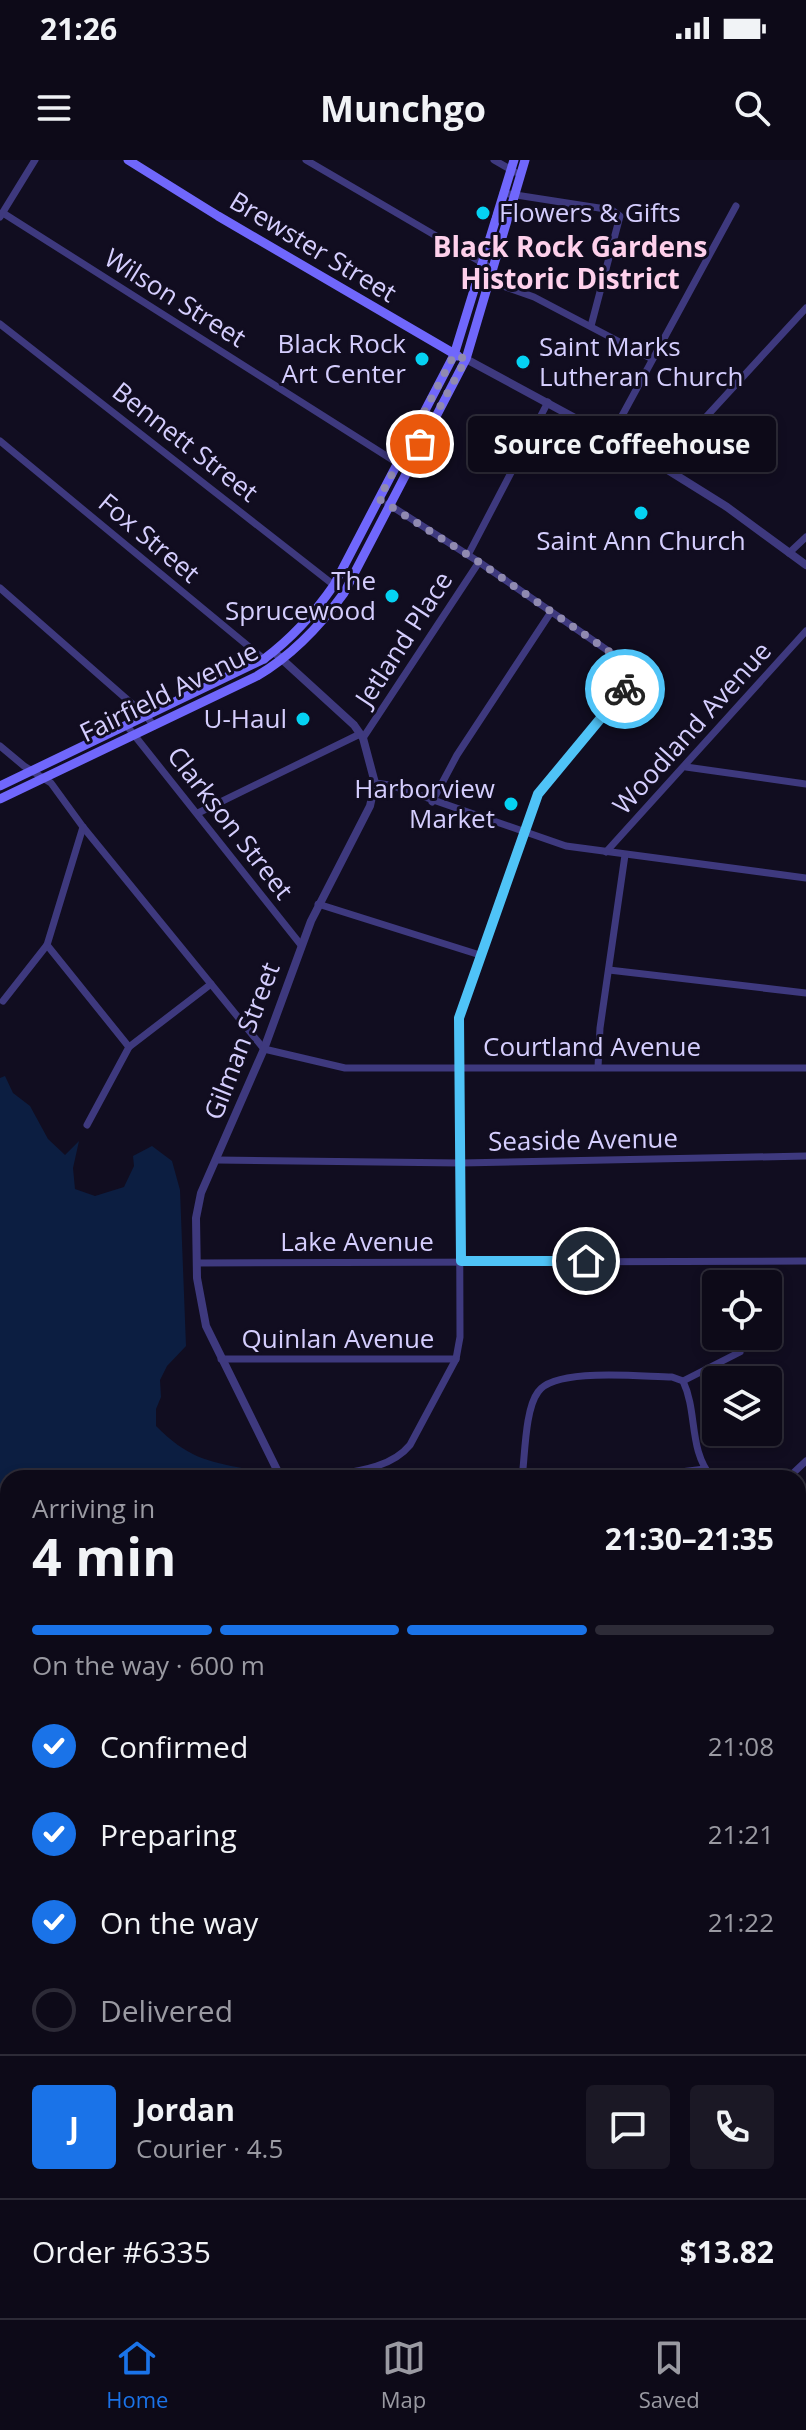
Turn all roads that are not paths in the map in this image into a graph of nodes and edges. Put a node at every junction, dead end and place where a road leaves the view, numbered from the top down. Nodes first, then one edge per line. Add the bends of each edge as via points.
1 (35, 160) edge
2 (128, 160) edge
3 (306, 160) edge
4 (494, 160) edge
5 (525, 160) edge
6 (515, 169) edge
7 (509, 193) junction
8 (736, 206) dead end
9 (1, 215) edge
10 (486, 266) junction
11 (483, 279) junction
12 (806, 308) edge
13 (0, 324) edge
14 (591, 326) junction
15 (454, 355) junction
16 (466, 359) junction
17 (652, 359) junction
18 (548, 402) junction
19 (611, 436) junction
20 (0, 441) edge
21 (402, 466) junction
22 (661, 466) junction
23 (384, 502) junction
24 (806, 537) edge
25 (789, 553) junction
26 (468, 555) junction
27 (479, 562) junction
28 (806, 565) edge
29 (334, 585) junction
30 (0, 588) edge
31 (344, 593) junction
32 (551, 612) junction
33 (806, 631) edge
34 (274, 652) junction
35 (264, 659) junction
36 (284, 659) junction
37 (271, 668) junction
38 (147, 717) junction
39 (127, 726) junction
40 (154, 726) junction
41 (136, 735) junction
42 (362, 736) junction
43 (0, 746) edge
44 (686, 767) junction
45 (32, 771) junction
46 (44, 778) junction
47 (375, 783) junction
48 (806, 784) edge
49 (0, 786) edge
50 (0, 799) edge
51 (432, 802) junction
52 (198, 813) junction
53 (83, 827) junction
54 (524, 832) junction
55 (606, 852) junction
56 (625, 855) junction
57 (806, 878) edge
58 (318, 904) junction
59 (47, 945) junction
60 (301, 945) junction
61 (480, 955) junction
62 (609, 970) junction
63 (211, 984) junction
64 (806, 993) edge
65 (3, 1001) dead end
66 (129, 1047) junction
67 (264, 1049) junction
68 (461, 1067) junction
69 (598, 1067) junction
70 (806, 1068) edge
71 (87, 1125) dead end
72 (806, 1156) edge
73 (217, 1160) junction
74 (461, 1163) junction
75 (461, 1261) junction
76 (806, 1261) edge
77 (197, 1263) junction
78 (740, 1352) dead end
79 (221, 1359) junction
80 (456, 1359) junction
81 (683, 1381) junction
82 (705, 1469) joint
83 (277, 1470) edge
84 (356, 1470) edge
85 (523, 1470) edge
86 (697, 1470) edge

1 - 9 street
2 - 15 main road, Brewster Street
3 - 10 street
4 - 6 street
5 - 6 main road, Fairfield Avenue
6 - 7 main road, Fairfield Avenue
7 - 10 main road, Fairfield Avenue
7 - 14 street via 612,210 620,216
8 - 17 street
9 - 21 street, Wilson Street
10 - 11 main road, Fairfield Avenue
11 - 14 street
11 - 15 main road, Fairfield Avenue
11 - 16 main road, Fairfield Avenue
12 - 22 street
13 - 29 street, Bennett Street
14 - 17 street
15 - 16 main road, Brewster Street
15 - 21 main road, Fairfield Avenue
16 - 18 street, Brewster Street
16 - 21 main road, Fairfield Avenue
17 - 19 street
18 - 19 street, Brewster Street
18 - 26 street
19 - 22 street, Brewster Street
20 - 35 street, Fox Street
21 - 23 main road, Fairfield Avenue
22 - 25 street, Brewster Street
23 - 26 street
23 - 29 main road, Fairfield Avenue
23 - 31 main road, Fairfield Avenue
24 - 25 street
25 - 28 street, Brewster Street
26 - 27 street
27 - 32 street
27 - 42 street, Jetland Place
29 - 31 street, Bennett Street
29 - 34 main road, Fairfield Avenue
30 - 38 street
31 - 36 main road, Fairfield Avenue
32 - 51 street
32 - 54 street via 639,672 538,794
33 - 44 street, Woodland Avenue
34 - 35 main road, Fairfield Avenue
34 - 36 street
35 - 37 street, Fox Street
35 - 38 main road, Fairfield Avenue
36 - 37 main road, Fairfield Avenue
36 - 42 street
37 - 40 main road, Fairfield Avenue
38 - 39 main road, Fairfield Avenue
38 - 40 street
39 - 41 street, Clarkson Street
39 - 45 main road, Fairfield Avenue
40 - 41 main road, Fairfield Avenue
41 - 46 main road, Fairfield Avenue
41 - 52 street, Clarkson Street
42 - 47 street
42 - 52 street
43 - 45 street
44 - 48 street
44 - 55 street, Woodland Avenue
45 - 46 street
45 - 49 main road, Fairfield Avenue
46 - 50 main road, Fairfield Avenue
46 - 53 street
47 - 51 street
47 - 58 street, Gilman Street via 367,814
51 - 54 street
52 - 60 street, Clarkson Street
53 - 59 street
53 - 63 street
54 - 55 street
54 - 61 street
55 - 56 street
56 - 57 street
56 - 62 street
58 - 60 street, Gilman Street
58 - 61 street
59 - 65 street
59 - 66 street
60 - 67 street, Gilman Street
61 - 68 street via 459,1018
62 - 64 street
62 - 69 street
63 - 66 street
63 - 67 street
66 - 71 street
67 - 68 street, Courtland Avenue via 345,1068
67 - 73 street, Gilman Street
68 - 69 street, Courtland Avenue
68 - 74 street
69 - 70 street, Courtland Avenue
72 - 74 street, Seaside Avenue
73 - 74 street, Seaside Avenue
73 - 77 street, Gilman Street via 197,1207
74 - 75 street
75 - 76 street, Lake Avenue
75 - 77 street, Lake Avenue
75 - 80 street
77 - 79 street, Gilman Street via 202,1310
78 - 81 street
79 - 80 street, Quinlan Avenue
79 - 83 street, Gilman Street
80 - 84 street via 402,1454
81 - 82 street
81 - 85 street via 551,1381 532,1404
82 - 86 street

